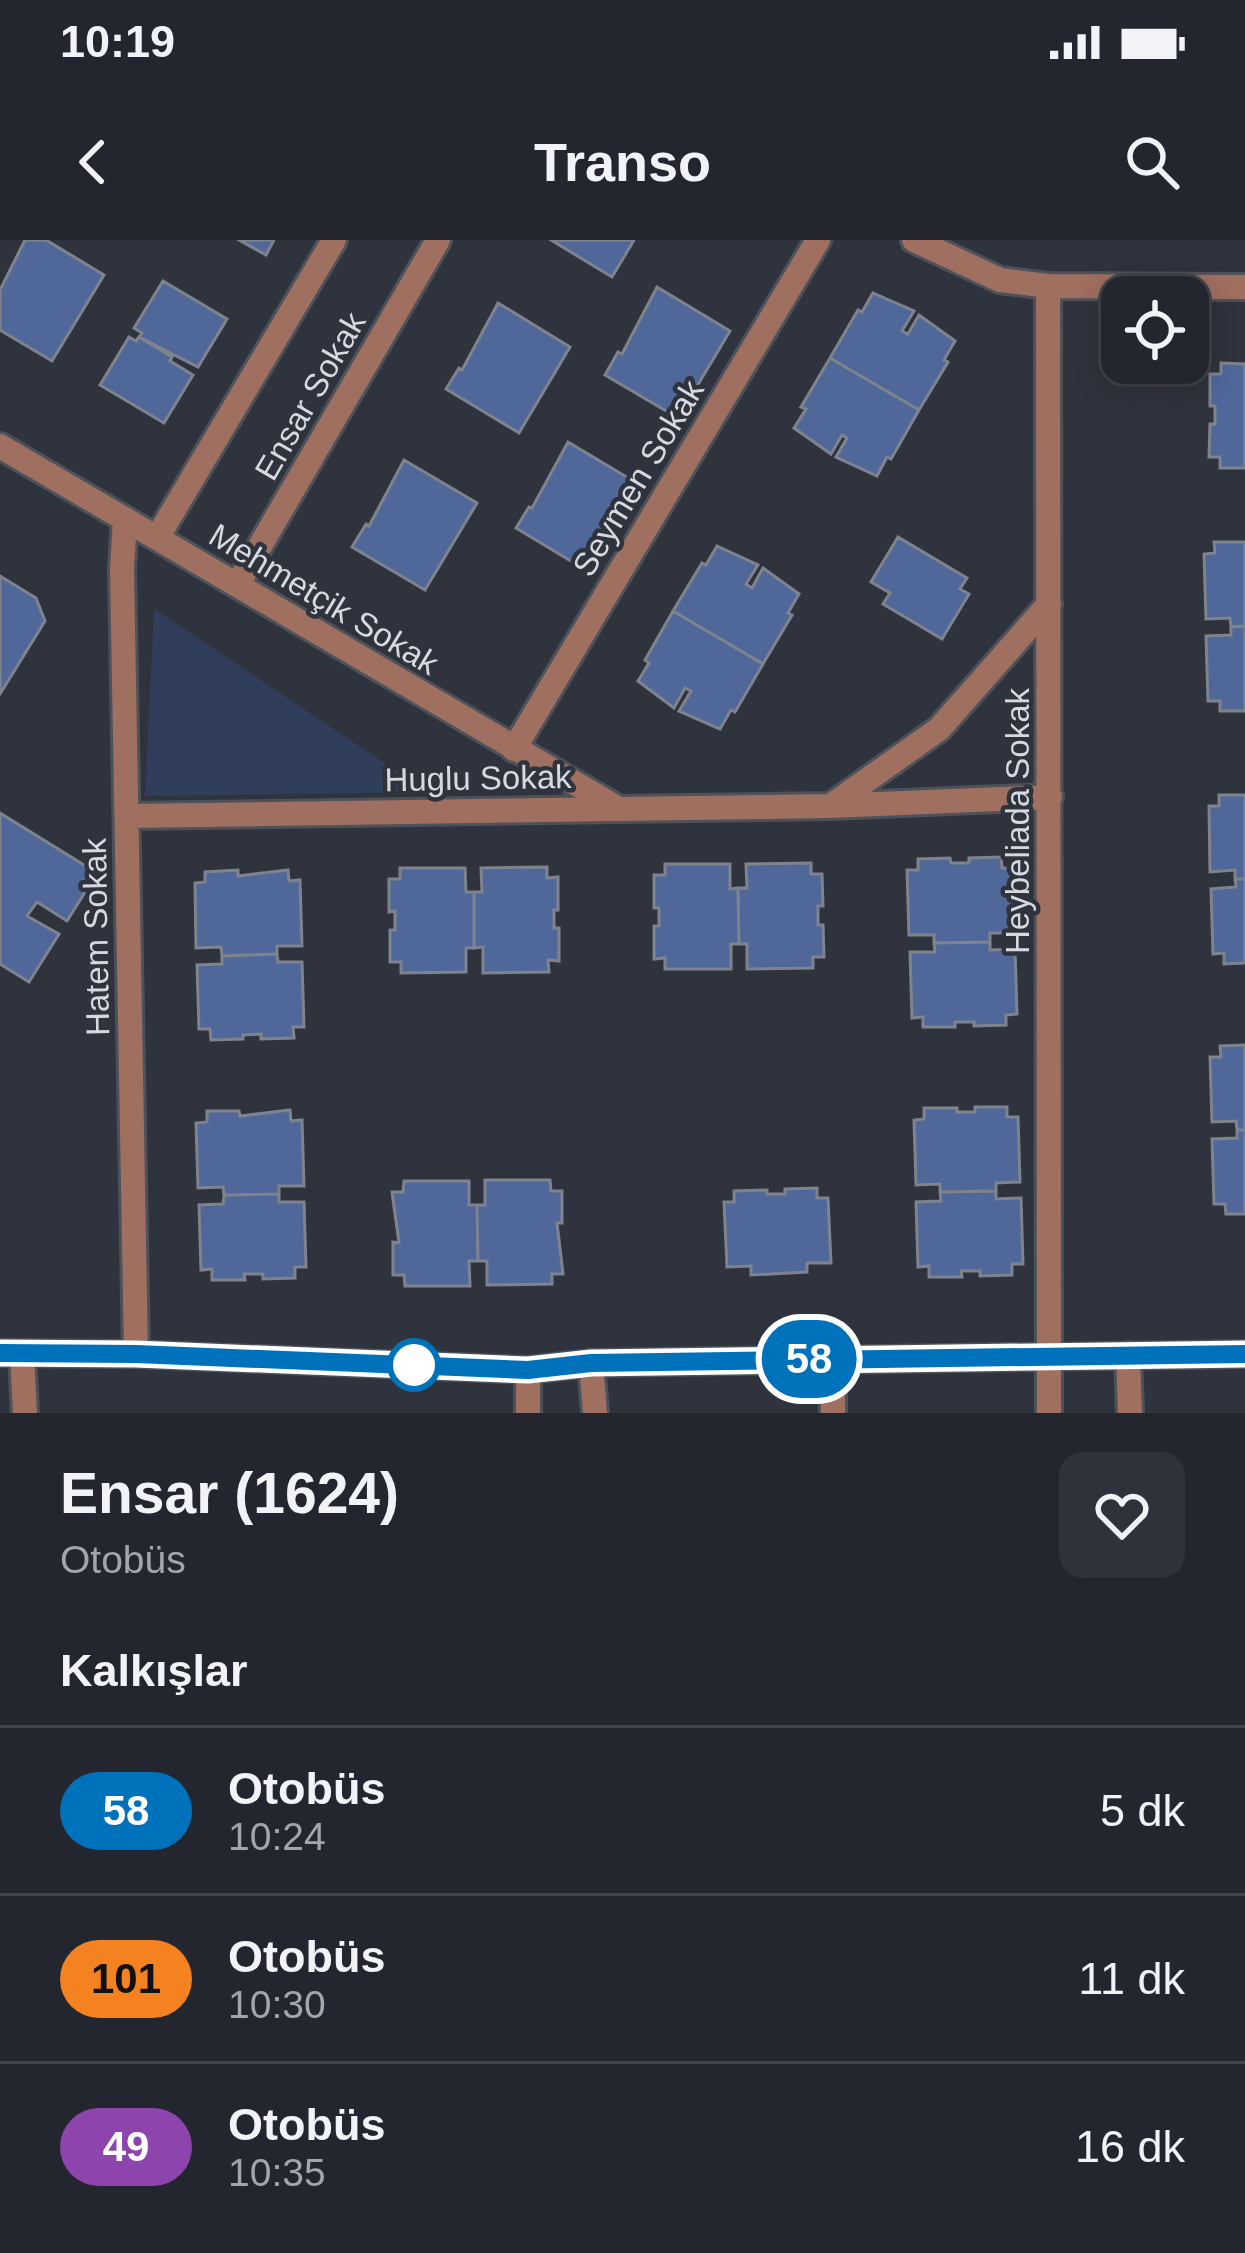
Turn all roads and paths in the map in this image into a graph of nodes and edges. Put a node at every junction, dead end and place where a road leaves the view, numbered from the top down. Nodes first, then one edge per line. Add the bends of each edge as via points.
1 (334, 240) edge
2 (438, 240) edge
3 (818, 240) edge
4 (914, 240) edge
5 (1048, 286) junction
6 (1245, 287) edge
7 (0, 446) edge
8 (124, 519) junction
9 (157, 538) junction
10 (238, 584) junction
11 (1049, 604) junction
12 (514, 749) junction
13 (1051, 796) junction
14 (830, 806) junction
15 (616, 807) junction
16 (127, 816) junction
17 (11, 1354) edge
18 (136, 1354) junction
19 (1245, 1354) edge
20 (1048, 1355) junction
21 (1128, 1355) junction
22 (833, 1358) junction
23 (591, 1363) junction
24 (528, 1370) junction
25 (25, 1413) edge
26 (529, 1413) edge
27 (595, 1413) edge
28 (833, 1413) edge
29 (1049, 1413) edge
30 (1130, 1413) edge

1 - 9 street
2 - 10 street, Ensar Sokak
3 - 12 street, Seymen Sokak
4 - 5 street via 1000,280
5 - 6 street
5 - 11 street, Heybeliada Sokak
7 - 8 street, Mehmetçik Sokak
8 - 9 street, Mehmetçik Sokak
8 - 16 street, Hatem Sokak
9 - 10 street, Mehmetçik Sokak
10 - 12 street, Mehmetçik Sokak
11 - 13 street, Heybeliada Sokak
11 - 14 street via 939,729
12 - 15 street, Mehmetçik Sokak
13 - 14 street, Huglu Sokak
13 - 20 street, Heybeliada Sokak
14 - 15 street, Huglu Sokak
15 - 16 street, Huglu Sokak
16 - 18 street, Hatem Sokak
17 - 18 street
17 - 25 street
18 - 24 street
19 - 21 street
20 - 21 street
20 - 22 street
20 - 29 street, Heybeliada Sokak
21 - 30 street
22 - 23 street
22 - 28 street
23 - 24 street
23 - 27 street
24 - 26 street

